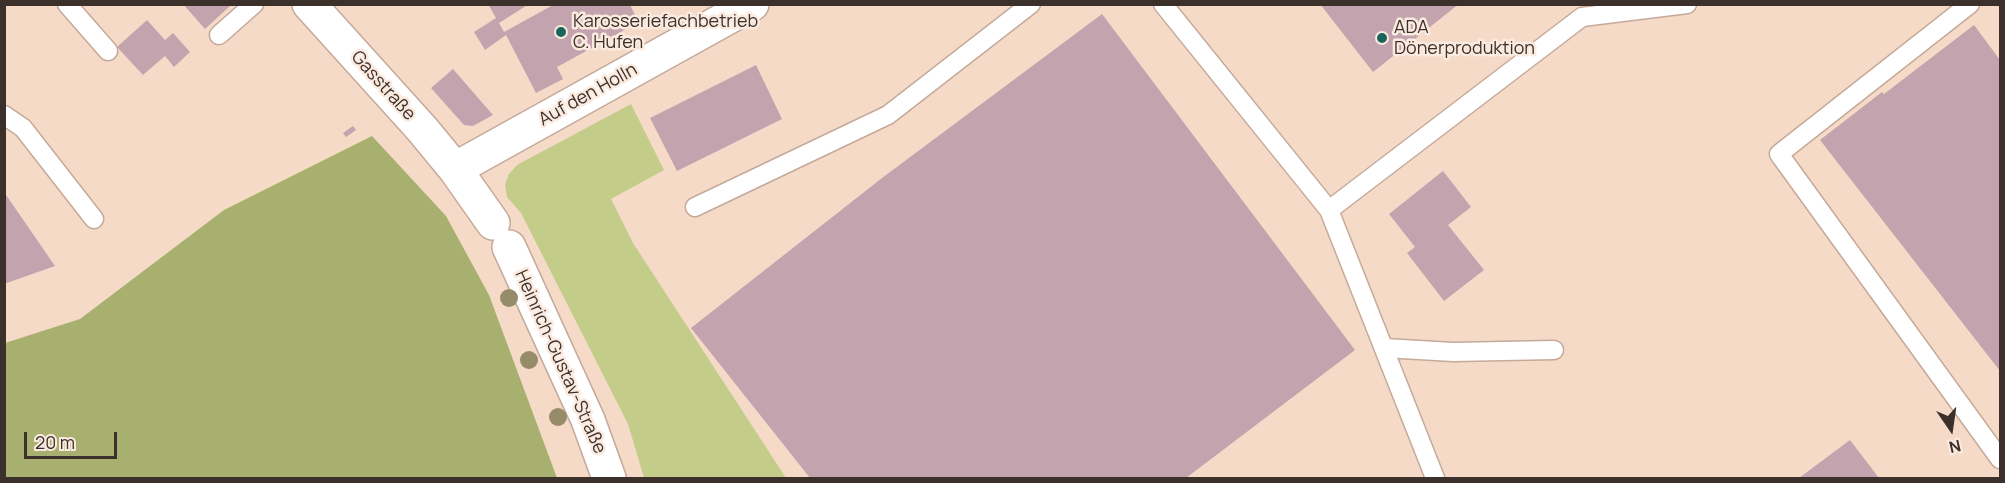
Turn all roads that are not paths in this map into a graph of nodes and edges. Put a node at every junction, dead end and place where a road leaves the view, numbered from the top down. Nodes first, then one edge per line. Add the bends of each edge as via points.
1 (67, 4) edge
2 (254, 4) edge
3 (309, 4) edge
4 (752, 4) edge
5 (1031, 4) edge
6 (1163, 4) edge
7 (1687, 4) edge
8 (1970, 4) edge
9 (219, 34) dead end
10 (108, 51) dead end
11 (4, 115) edge
12 (455, 169) junction
13 (696, 207) dead end
14 (1329, 210) junction
15 (94, 219) dead end
16 (1385, 348) junction
17 (1554, 350) dead end
18 (2001, 459) edge
19 (609, 478) edge
20 (1435, 478) edge

1 - 10 lane
2 - 9 lane
3 - 12 street, Gasstraße
4 - 12 street, Auf den Holln
5 - 13 lane via 888,115
6 - 14 lane
7 - 14 lane via 1582,17
8 - 18 lane via 1779,154
11 - 15 lane via 23,128
12 - 19 street, Heinrich-Gustav-Straße via 501,235 588,420
14 - 16 lane
16 - 17 lane via 1453,352
16 - 20 lane

